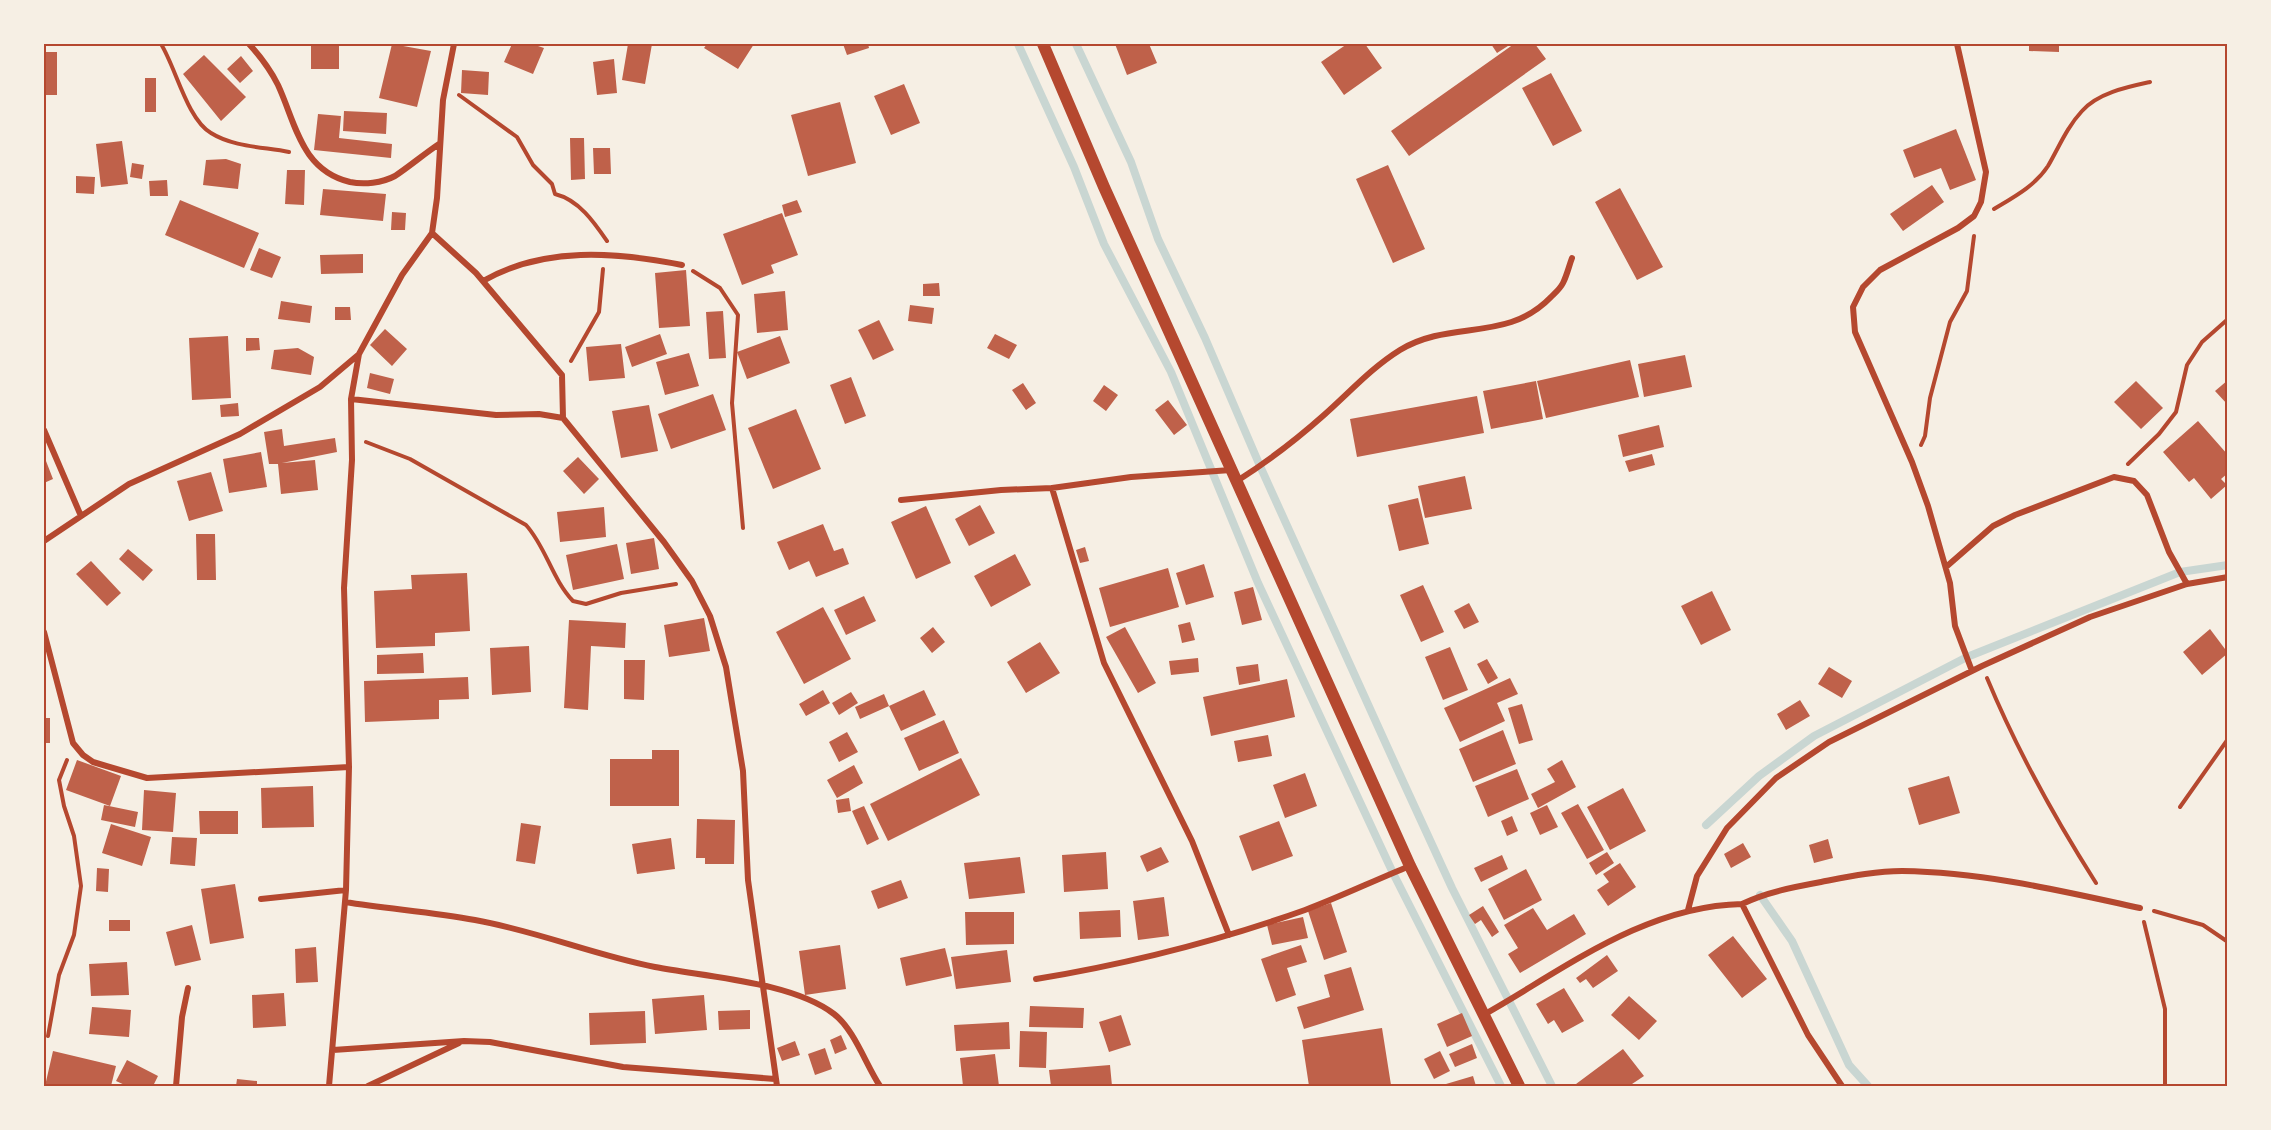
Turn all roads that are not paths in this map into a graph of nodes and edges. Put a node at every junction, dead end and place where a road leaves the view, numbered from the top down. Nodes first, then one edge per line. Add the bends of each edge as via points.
1 (249, 44) edge
2 (454, 44) edge
3 (1043, 44) edge
4 (1957, 44) edge
5 (439, 144) junction
6 (432, 233) junction
7 (1572, 258) dead end
8 (682, 265) road end
9 (483, 280) junction
10 (358, 354) junction
11 (351, 399) junction
12 (563, 418) junction
13 (44, 430) edge
14 (1234, 475) junction
15 (1052, 488) junction
16 (902, 500) dead end
17 (81, 516) junction
18 (44, 541) edge
19 (1946, 567) junction
20 (2228, 577) edge
21 (2187, 584) junction
22 (44, 632) edge
23 (1972, 671) junction
24 (349, 767) junction
25 (1410, 866) junction
26 (345, 890) junction
27 (261, 899) dead end
28 (345, 902) junction
29 (1742, 904) junction
30 (2140, 908) road end
31 (1688, 910) junction
32 (1229, 935) junction
33 (1036, 979) dead end
34 (761, 986) junction
35 (188, 988) dead end
36 (1485, 1014) junction
37 (464, 1041) junction
38 (333, 1050) junction
39 (775, 1079) junction
40 (176, 1086) edge
41 (329, 1086) edge
42 (368, 1086) edge
43 (777, 1086) edge
44 (880, 1086) edge
45 (1519, 1086) edge
46 (1842, 1086) edge

1 - 5 street via 278,85 294,129 310,156 330,177 357,184 378,182 394,176
2 - 5 street
3 - 14 main road
4 - 19 street via 1986,172 1981,202 1974,216 1880,270 1863,287 1852,307 1855,332 1912,462
5 - 6 street
6 - 9 street
6 - 10 street via 402,275
7 - 14 street via 1562,285 1522,320 1501,327 1437,335 1401,349 1260,466
8 - 9 street via 630,256 553,255 521,262
9 - 12 street via 562,375
10 - 11 street
10 - 17 street via 320,387 240,434 129,484
11 - 12 street
11 - 24 street via 344,588
12 - 34 street via 664,542 711,616 726,667 743,771 748,880
13 - 17 street
14 - 15 street via 1131,477
14 - 25 main road
15 - 16 street
15 - 32 street via 1104,663 1192,841
17 - 18 street
19 - 21 street via 2000,522 2114,477 2134,481 2147,495 2169,552
19 - 23 street via 1955,626
20 - 21 street
21 - 23 street via 2090,617
22 - 24 street via 73,743 82,756 93,762 147,778
23 - 31 street via 1829,742 1776,778 1727,828 1697,876
24 - 26 street
25 - 32 street via 1306,909
25 - 36 main road
26 - 27 street
26 - 28 street
28 - 34 street via 475,920 626,960
28 - 38 street
29 - 30 street via 1760,895 1808,884 1900,871 1954,873
29 - 31 street
29 - 46 street via 1808,1035
31 - 36 street via 1596,947
32 - 33 street via 1108,967
34 - 39 street
34 - 44 street via 818,1004 836,1015
35 - 40 street
36 - 45 main road
37 - 38 street
37 - 39 street via 490,1042 623,1066
37 - 42 street
38 - 41 street
39 - 43 street

